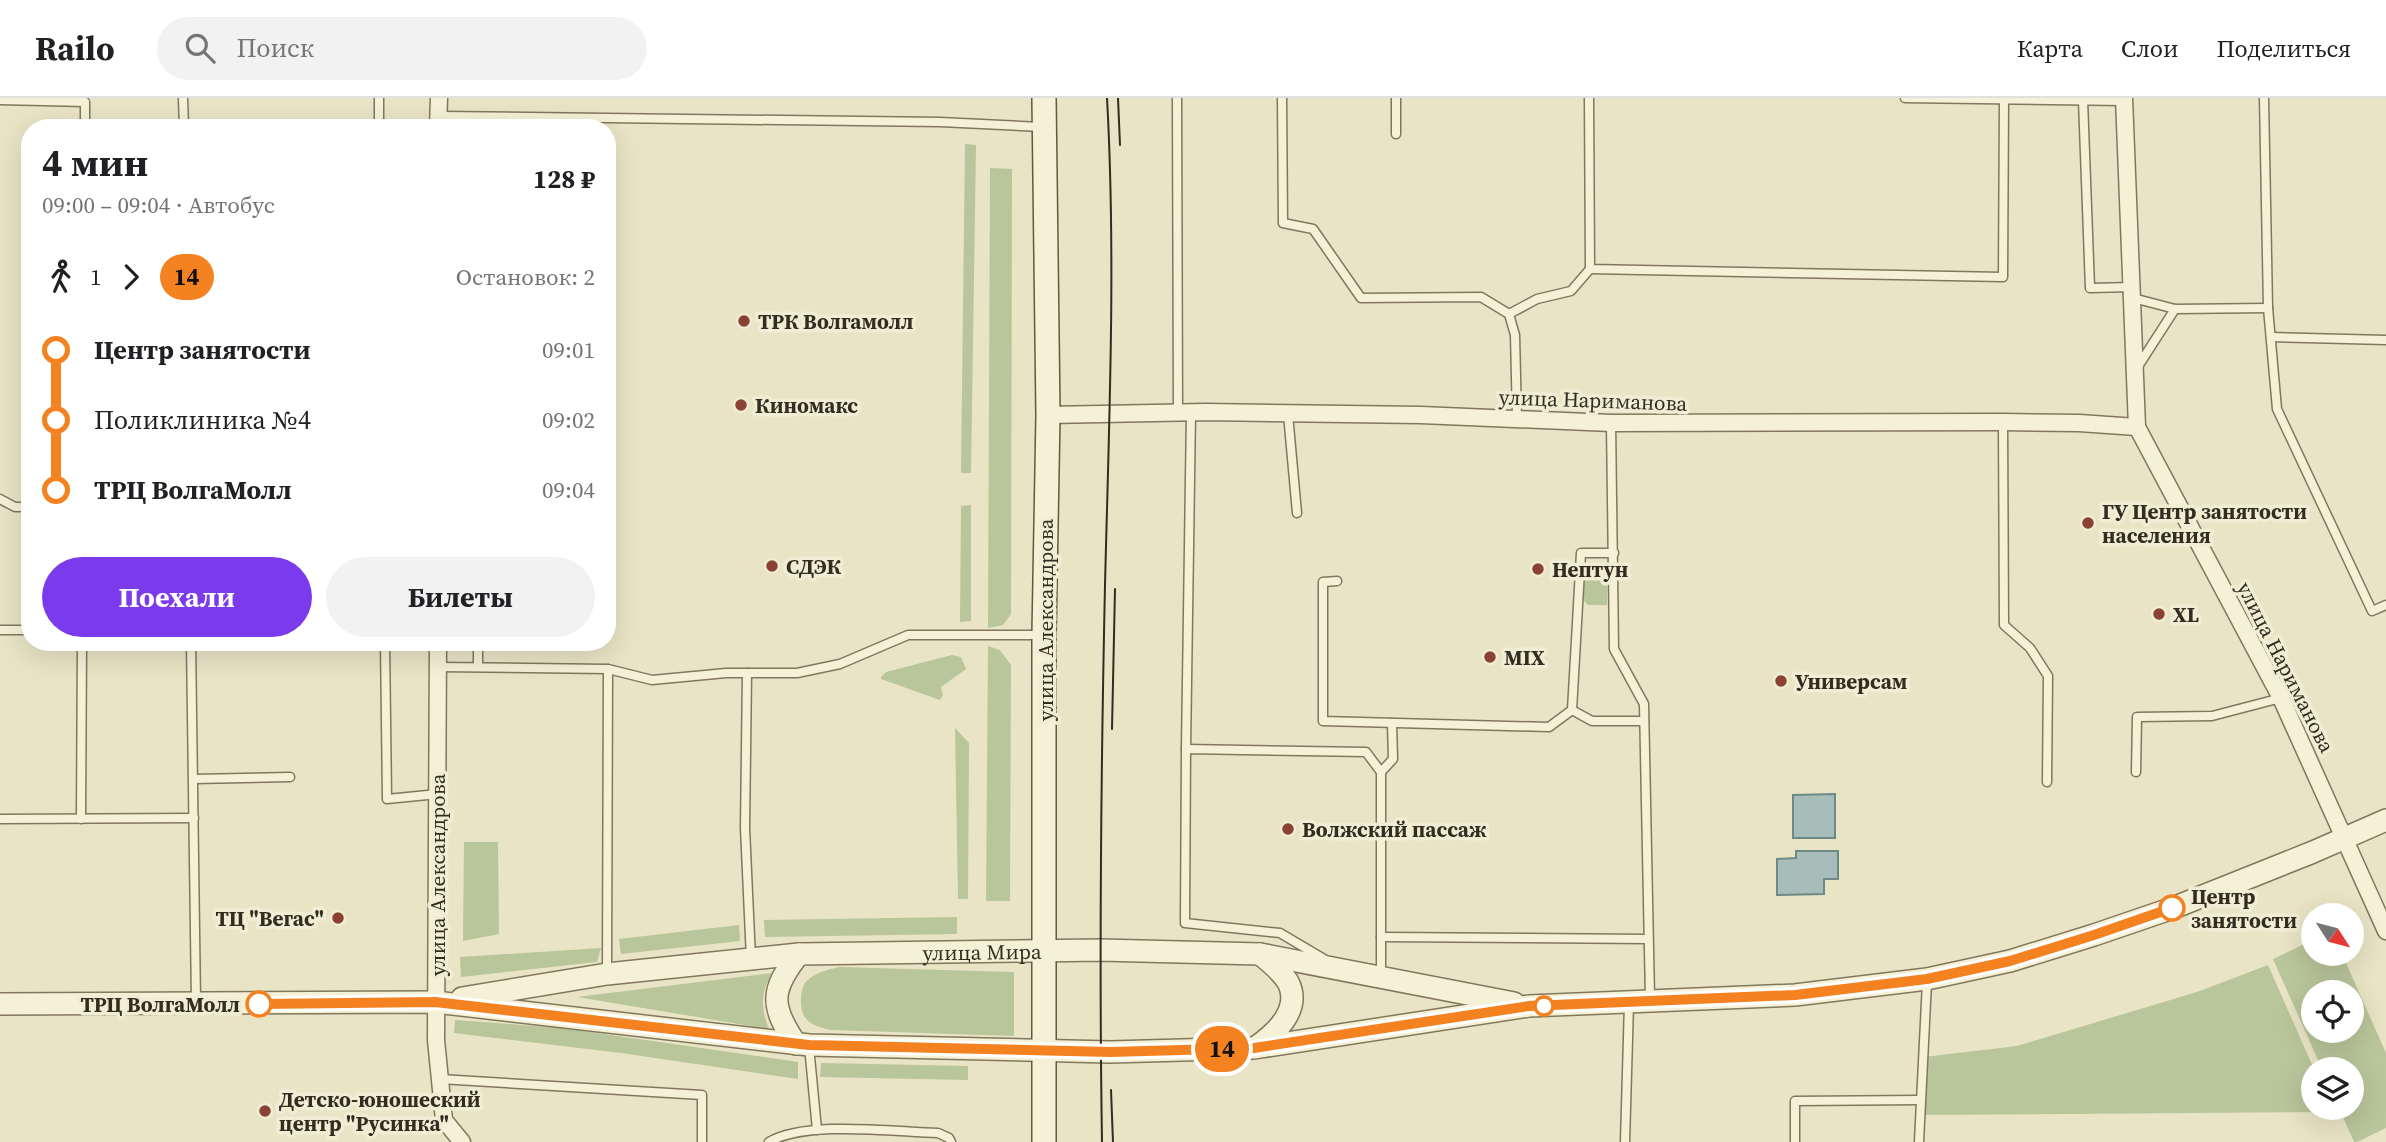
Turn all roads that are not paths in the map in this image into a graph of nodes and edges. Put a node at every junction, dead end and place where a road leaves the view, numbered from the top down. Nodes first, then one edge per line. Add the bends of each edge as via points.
1 (183, 98) edge
2 (379, 98) edge
3 (439, 98) edge
4 (1044, 98) edge
5 (1177, 98) edge
6 (1282, 98) edge
7 (1396, 98) edge
8 (1590, 98) edge
9 (1905, 98) edge
10 (2264, 98) edge
11 (2124, 99) edge
12 (0, 100) edge
13 (2004, 100) junction
14 (2083, 100) junction
15 (476, 117) joint
16 (85, 119) edge
17 (184, 119) edge
18 (379, 119) edge
19 (439, 119) edge
20 (461, 119) edge
21 (1044, 128) junction
22 (1396, 134) dead end
23 (1590, 270) junction
24 (2133, 292) junction
25 (2268, 308) junction
26 (2175, 309) junction
27 (1509, 314) junction
28 (2271, 337) junction
29 (2386, 340) edge
30 (2134, 371) junction
31 (1184, 412) junction
32 (1288, 414) junction
33 (1048, 415) junction
34 (1517, 419) junction
35 (2003, 422) junction
36 (1611, 423) junction
37 (2137, 427) junction
38 (0, 499) edge
39 (21, 506) edge
40 (1297, 513) dead end
41 (1614, 553) junction
42 (1337, 581) dead end
43 (2386, 605) edge
44 (0, 630) edge
45 (21, 630) edge
46 (1044, 635) junction
47 (82, 651) edge
48 (191, 651) edge
49 (385, 651) edge
50 (438, 651) edge
51 (478, 651) edge
52 (478, 666) junction
53 (438, 667) junction
54 (608, 669) junction
55 (747, 673) junction
56 (2281, 698) junction
57 (1572, 710) junction
58 (1644, 722) junction
59 (1392, 723) junction
60 (1186, 749) junction
61 (1381, 772) junction
62 (2136, 772) dead end
63 (290, 777) dead end
64 (194, 779) junction
65 (2047, 782) dead end
66 (438, 794) junction
67 (194, 818) junction
68 (0, 819) edge
69 (81, 819) junction
70 (2386, 820) edge
71 (2346, 838) junction
72 (2386, 931) edge
73 (1381, 937) junction
74 (1648, 939) junction
75 (1045, 952) junction
76 (799, 954) junction
77 (1260, 954) junction
78 (751, 958) junction
79 (1338, 968) junction
80 (607, 975) junction
81 (1381, 975) junction
82 (1927, 979) junction
83 (435, 1002) junction
84 (1639, 1002) junction
85 (0, 1004) edge
86 (197, 1004) junction
87 (1529, 1006) junction
88 (802, 1044) junction
89 (1254, 1048) junction
90 (1045, 1051) junction
91 (439, 1079) junction
92 (1920, 1100) junction
93 (817, 1130) junction
94 (914, 1137) edge
95 (786, 1138) edge
96 (462, 1142) edge
97 (702, 1142) edge
98 (770, 1142) edge
99 (951, 1142) edge
100 (1044, 1142) edge
101 (1625, 1142) edge
102 (1795, 1142) edge
103 (1919, 1142) edge

1 - 17 lane
2 - 18 lane
3 - 19 street
4 - 21 main road, улица Александрова
5 - 31 lane
6 - 27 lane via 1283,223 1313,229 1361,298 1481,297
7 - 22 lane
8 - 23 lane
9 - 13 lane
10 - 25 lane
11 - 14 lane
11 - 24 street, улица Нариманова
12 - 16 lane via 85,102
13 - 14 lane
13 - 23 lane via 2004,277
14 - 24 lane via 2090,288
15 - 20 lane
15 - 21 lane via 940,122
21 - 33 main road, улица Александрова
23 - 27 lane via 1571,291 1537,299
24 - 26 lane
24 - 30 street, улица Нариманова
25 - 26 lane
25 - 28 lane
26 - 30 lane
27 - 34 lane via 1515,335
28 - 29 lane
28 - 43 lane via 2277,409 2372,611
30 - 37 street, улица Нариманова
31 - 32 street, улица Нариманова
31 - 33 street, улица Нариманова
31 - 60 lane
32 - 34 street, улица Нариманова
32 - 40 lane
33 - 46 main road, улица Александрова
34 - 36 street, улица Нариманова
35 - 36 street, улица Нариманова
35 - 37 street, улица Нариманова
35 - 65 lane via 2004,625 2030,648 2048,676
36 - 41 lane
37 - 56 street, улица Нариманова
38 - 39 lane
41 - 57 lane via 1581,553
41 - 58 lane via 1614,649 1644,704
42 - 59 lane via 1323,582 1323,721
44 - 45 lane
46 - 55 lane via 908,635 840,664 797,673
46 - 75 main road, улица Александрова
47 - 69 lane
48 - 64 lane
49 - 66 lane via 387,799
50 - 53 street, улица Александрова
51 - 52 lane
52 - 53 lane
52 - 54 lane
53 - 66 street, улица Александрова
54 - 55 lane via 652,680
54 - 80 lane
55 - 78 lane via 744,828
56 - 62 lane via 2213,716 2137,717
56 - 71 street, улица Нариманова
57 - 58 lane via 1592,720
57 - 59 lane via 1549,727
58 - 74 lane
59 - 61 lane via 1393,759
60 - 61 lane via 1366,752
60 - 79 lane via 1185,923 1280,933
61 - 73 lane
63 - 64 lane
64 - 67 lane
66 - 83 street, улица Александрова
67 - 69 lane
67 - 86 lane
68 - 69 lane
70 - 71 street, улица Мира
71 - 72 street, улица Нариманова
71 - 82 street, улица Мира via 2094,935 2010,961
73 - 74 lane
73 - 81 lane
74 - 84 lane
75 - 76 street, улица Мира
75 - 77 street, улица Мира
75 - 90 main road, улица Александрова
76 - 78 street, улица Мира
76 - 88 street via 784,973 776,1000 781,1022
77 - 79 street, улица Мира
77 - 89 street via 1289,984 1292,998 1286,1021
78 - 80 street, улица Мира
79 - 81 street, улица Мира
80 - 83 street, улица Мира
81 - 87 street, улица Мира
82 - 84 street, улица Мира via 1795,995
82 - 92 lane
83 - 86 street, улица Мира
83 - 88 street, улица Мира
83 - 91 street, улица Александрова
84 - 87 street, улица Мира
84 - 101 lane
85 - 86 street, улица Мира
87 - 89 street, улица Мира
88 - 90 street, улица Мира
88 - 93 lane
89 - 90 street, улица Мира
90 - 100 main road, улица Александрова
91 - 96 street, улица Александрова via 444,1120
91 - 97 lane via 702,1095
92 - 102 lane via 1795,1101
92 - 103 lane
93 - 94 lane
93 - 95 lane
94 - 99 lane via 938,1133
95 - 98 lane

